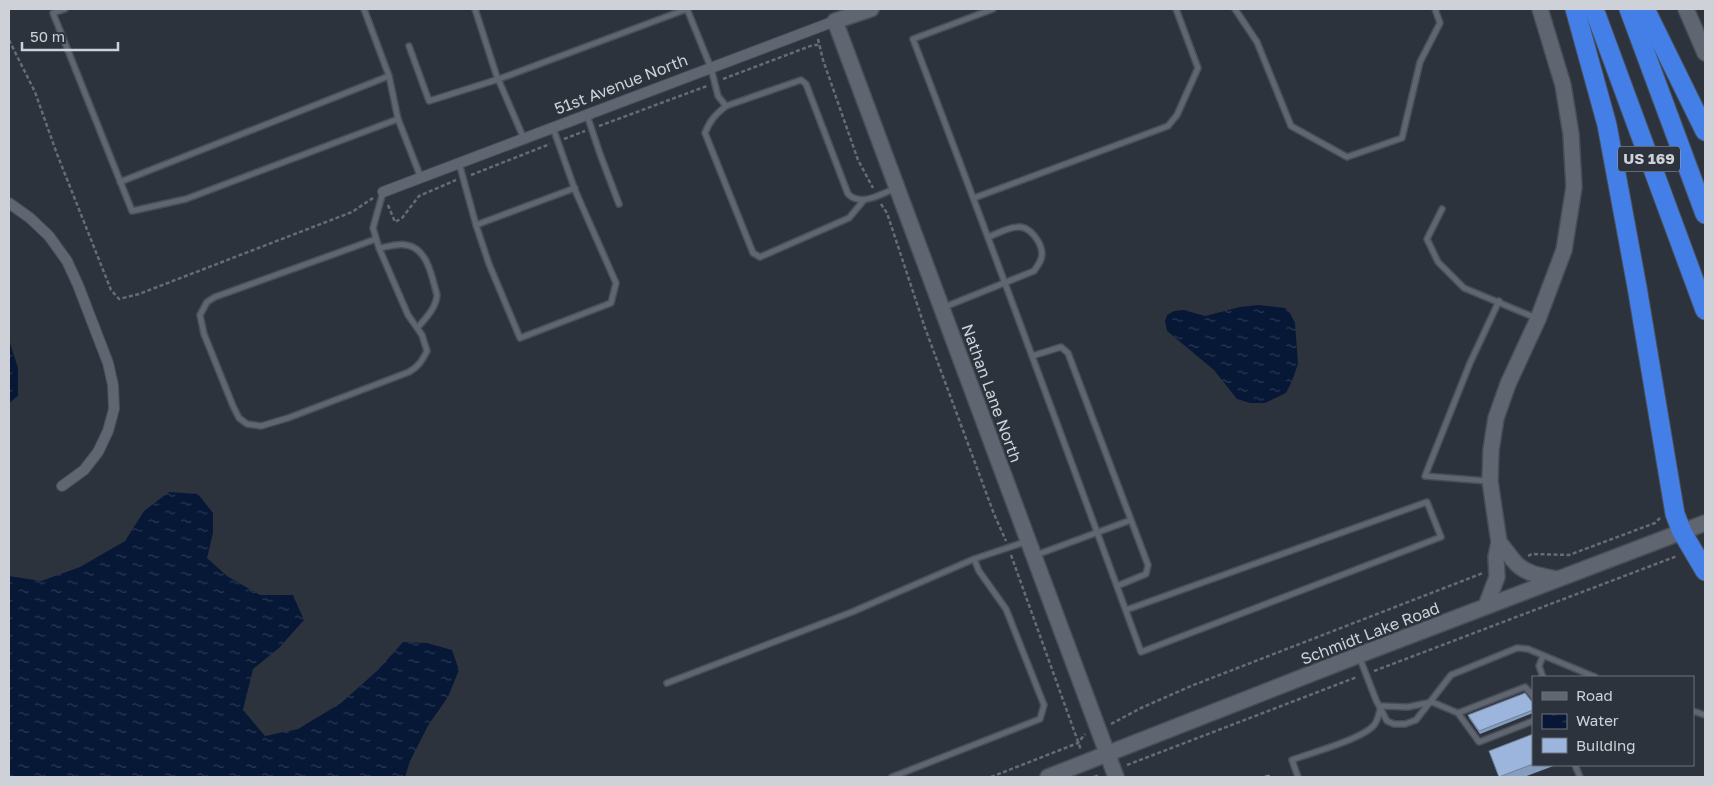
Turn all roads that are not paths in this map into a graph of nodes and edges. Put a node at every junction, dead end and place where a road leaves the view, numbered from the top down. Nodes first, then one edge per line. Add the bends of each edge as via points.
1 (65, 9) edge
2 (364, 9) edge
3 (475, 9) edge
4 (687, 9) edge
5 (871, 9) edge
6 (994, 9) edge
7 (1176, 9) edge
8 (1235, 9) edge
9 (1435, 9) edge
10 (1540, 9) edge
11 (1575, 9) edge
12 (1594, 9) edge
13 (1630, 9) edge
14 (1645, 9) edge
15 (1686, 9) edge
16 (835, 21) junction
17 (408, 46) dead end
18 (1705, 53) edge
19 (711, 68) junction
20 (389, 76) junction
21 (499, 79) junction
22 (726, 106) junction
23 (587, 115) junction
24 (398, 119) junction
25 (553, 128) junction
26 (1705, 131) edge
27 (524, 139) junction
28 (459, 163) junction
29 (421, 178) junction
30 (120, 182) junction
31 (575, 188) junction
32 (897, 188) junction
33 (383, 192) joint
34 (974, 198) junction
35 (864, 200) junction
36 (9, 203) edge
37 (619, 204) dead end
38 (1442, 209) dead end
39 (1705, 214) edge
40 (476, 225) junction
41 (988, 237) junction
42 (376, 239) junction
43 (379, 248) junction
44 (1005, 282) junction
45 (1499, 301) junction
46 (942, 308) junction
47 (1705, 310) edge
48 (1538, 319) junction
49 (418, 328) junction
50 (1032, 356) junction
51 (1490, 481) junction
52 (62, 486) dead end
53 (1131, 520) junction
54 (1705, 523) edge
55 (1682, 532) junction
56 (1098, 534) junction
57 (1499, 542) junction
58 (1031, 548) junction
59 (974, 559) junction
60 (1705, 571) edge
61 (1557, 579) junction
62 (1117, 586) junction
63 (1486, 606) junction
64 (1126, 610) junction
65 (1359, 655) junction
66 (1543, 656) junction
67 (1543, 676) edge
68 (1593, 676) edge
69 (667, 683) dead end
70 (1532, 695) edge
71 (1432, 702) junction
72 (1381, 706) junction
73 (1458, 713) junction
74 (1532, 721) edge
75 (1107, 754) junction
76 (1114, 774) edge
77 (892, 777) edge
78 (1048, 777) edge
79 (1298, 777) edge

1 - 30 lane via 53,13
2 - 20 lane
3 - 21 lane
4 - 19 lane
4 - 21 lane
5 - 16 street, 51st Avenue North
6 - 34 lane via 913,39
7 - 34 lane via 1198,68 1177,115 1168,126
8 - 9 lane via 1257,42 1291,126 1347,157 1402,138 1420,62 1440,23
10 - 48 street via 1563,85 1572,134 1574,187 1564,250
11 - 55 highway via 1607,125 1675,514
12 - 47 highway, US 169
13 - 39 highway, US 169
14 - 26 highway
15 - 18 street
16 - 19 street, 51st Avenue North
16 - 32 street, Nathan Lane North
17 - 21 lane via 429,101
19 - 22 lane via 718,96
19 - 23 street, 51st Avenue North
20 - 24 lane
20 - 30 lane
21 - 27 lane
22 - 35 lane via 801,80 806,84 848,194 852,199
22 - 35 lane via 708,124 706,133 753,253 760,256 834,226 849,218
23 - 25 street, 51st Avenue North
23 - 37 lane
24 - 29 lane
24 - 30 lane via 186,199 132,211
25 - 27 street, 51st Avenue North
25 - 31 lane
27 - 28 street, 51st Avenue North
28 - 29 street, 51st Avenue North
28 - 40 lane
29 - 33 street, 51st Avenue North
31 - 40 lane
31 - 40 lane via 616,283 611,303 520,338
32 - 35 lane
32 - 46 street, Nathan Lane North
33 - 42 lane via 373,228
34 - 41 lane
36 - 52 street via 30,218 67,261 108,363 113,385 114,409 98,452 84,470
38 - 45 lane via 1427,238 1438,262 1464,288
41 - 44 lane
41 - 44 lane via 1017,227 1026,228 1042,252 1034,271
42 - 43 lane
42 - 49 lane via 207,302 200,315 204,334 233,406 239,418 247,424 261,426 409,372 416,368 427,351
43 - 49 lane via 408,315
43 - 49 lane via 404,244 418,250 426,260 437,295 430,313
44 - 46 lane
44 - 50 lane
45 - 48 lane
45 - 51 lane via 1470,363 1425,476
46 - 58 street, Nathan Lane North
48 - 51 street via 1496,418
50 - 53 lane via 1061,346 1068,353
50 - 56 lane
51 - 57 street
53 - 56 lane
53 - 62 lane via 1148,565 1146,574
54 - 55 street, Schmidt Lake Road
55 - 60 highway
55 - 61 street, Schmidt Lake Road
56 - 58 lane
56 - 62 lane
57 - 61 street via 1525,570
57 - 63 street via 1497,577
58 - 59 lane via 1009,549
58 - 75 street, Nathan Lane North
59 - 69 lane via 852,612
59 - 77 lane via 1006,609 1044,705 1040,719
61 - 63 street, Schmidt Lake Road
62 - 64 lane
63 - 65 street, Schmidt Lake Road
64 - 64 lane via 1427,502 1441,537 1141,652
65 - 72 lane
65 - 75 street, Schmidt Lake Road
66 - 67 lane via 1539,666
66 - 68 lane
66 - 71 lane via 1528,648 1518,648 1451,674
70 - 73 lane via 1525,687
71 - 72 lane via 1408,708
71 - 72 lane via 1416,720 1405,724 1387,721
71 - 73 lane
72 - 79 lane via 1375,725 1368,730 1292,760
73 - 74 lane via 1479,742
75 - 76 street, Nathan Lane North
75 - 78 street, Schmidt Lake Road

